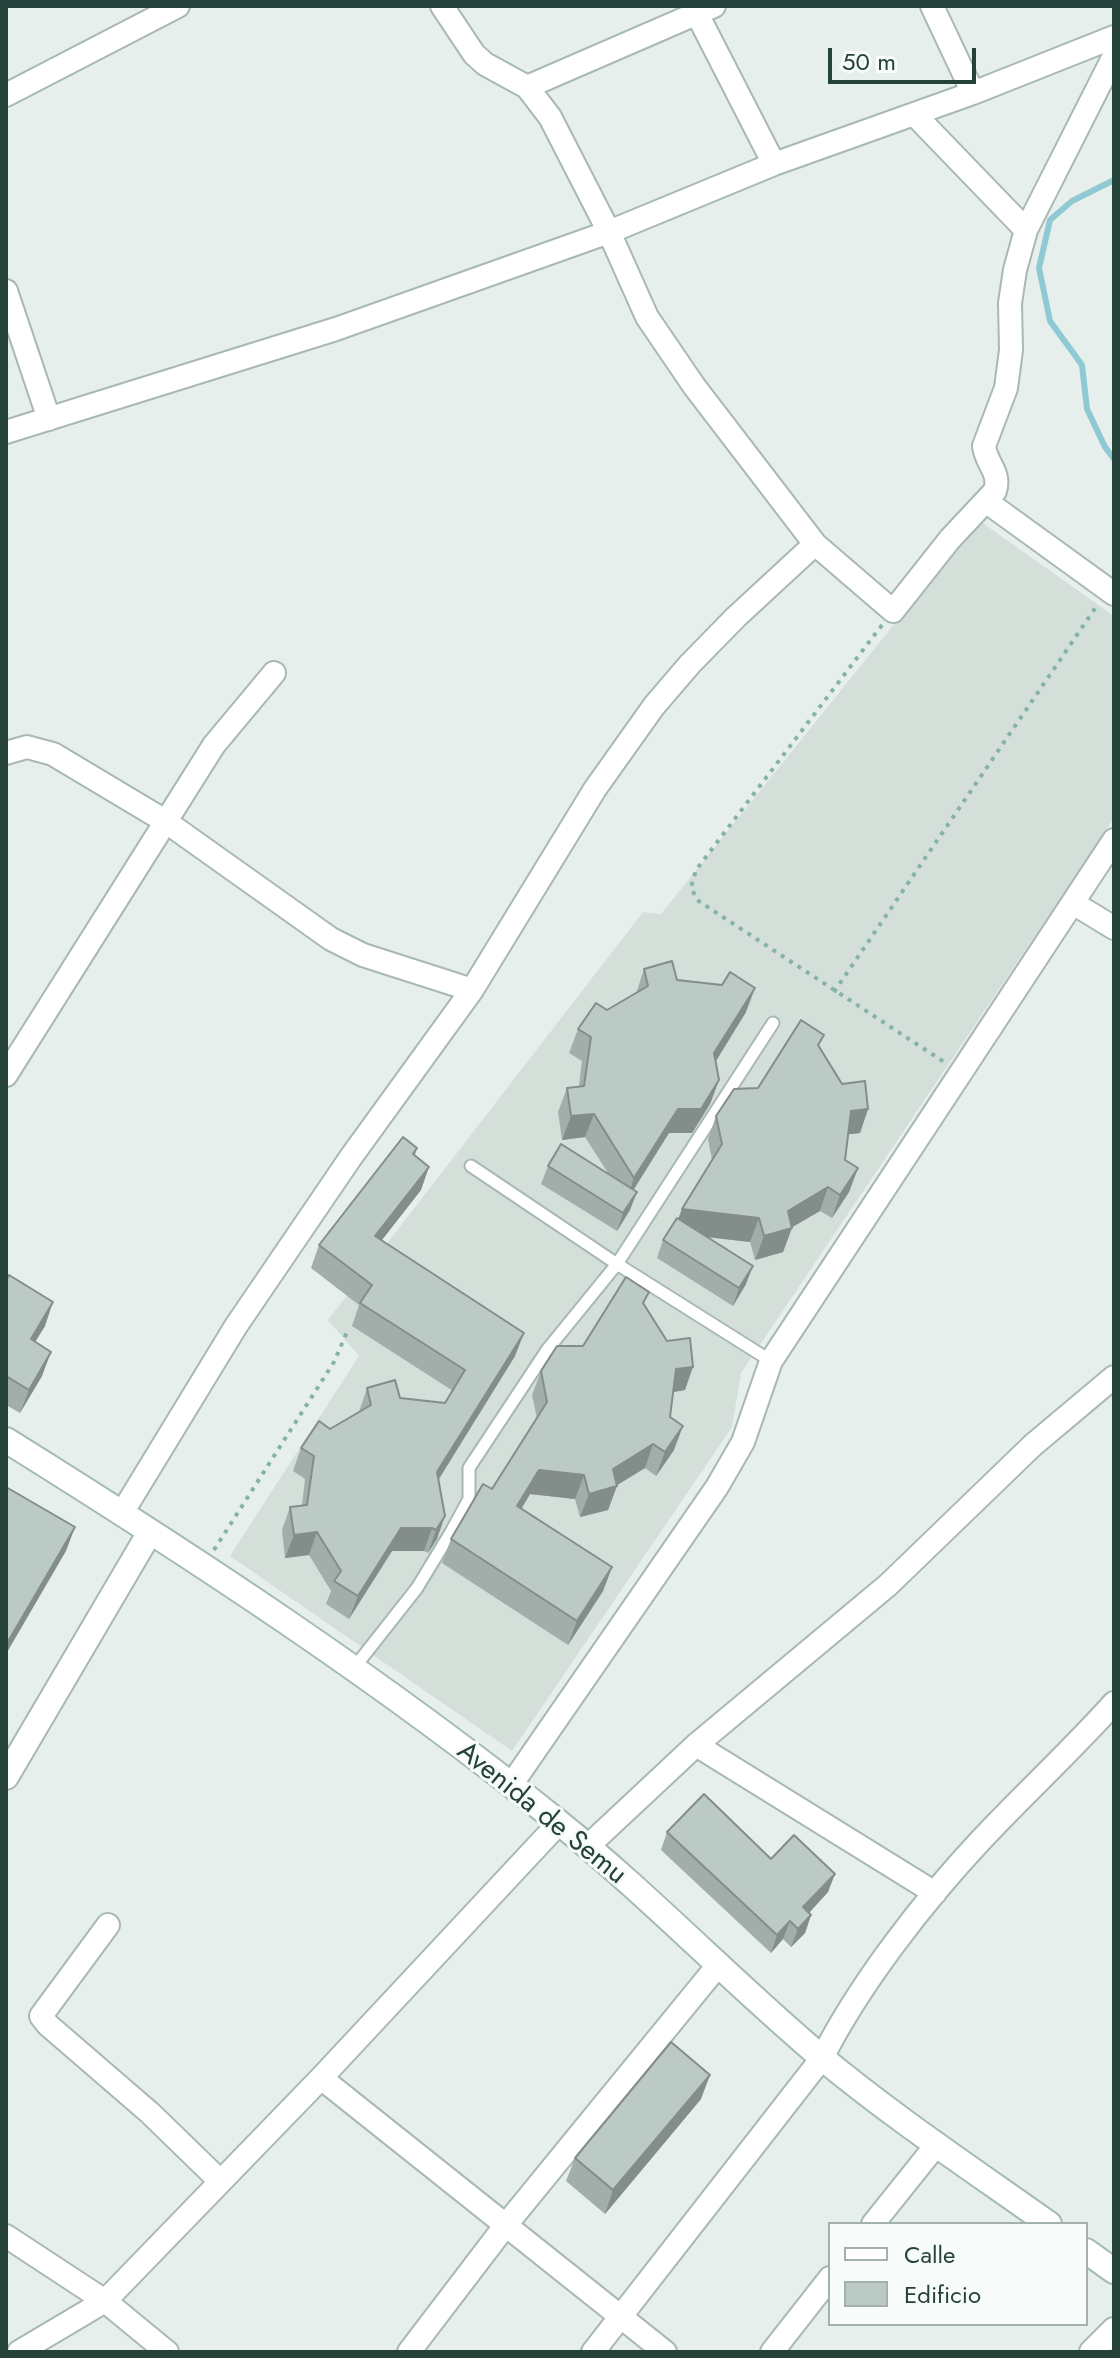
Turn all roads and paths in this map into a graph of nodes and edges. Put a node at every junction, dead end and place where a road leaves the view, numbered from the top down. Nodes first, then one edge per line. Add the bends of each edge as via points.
1 (178, 6) edge
2 (442, 6) edge
3 (932, 6) edge
4 (701, 8) edge
5 (1114, 37) edge
6 (1114, 56) edge
7 (527, 87) junction
8 (973, 93) junction
9 (6, 95) edge
10 (915, 115) junction
11 (774, 164) junction
12 (1026, 230) junction
13 (609, 232) junction
14 (6, 291) edge
15 (49, 419) junction
16 (6, 432) edge
17 (987, 502) junction
18 (815, 544) junction
19 (1111, 591) edge
20 (893, 611) junction
21 (274, 673) dead end
22 (6, 753) edge
23 (165, 821) junction
24 (1114, 840) edge
25 (1073, 903) junction
26 (1114, 928) edge
27 (472, 990) junction
28 (834, 992) junction
29 (773, 1023) dead end
30 (960, 1072) junction
31 (6, 1075) edge
32 (471, 1166) dead end
33 (617, 1264) junction
34 (347, 1332) dead end
35 (771, 1361) junction
36 (1114, 1377) edge
37 (6, 1440) edge
38 (122, 1513) junction
39 (150, 1532) junction
40 (204, 1566) junction
41 (354, 1668) junction
42 (1109, 1719) edge
43 (696, 1745) junction
44 (6, 1777) edge
45 (511, 1785) junction
46 (559, 1823) junction
47 (587, 1847) junction
48 (935, 1893) junction
49 (108, 1925) dead end
50 (719, 1964) junction
51 (822, 2058) junction
52 (321, 2078) junction
53 (937, 2144) junction
54 (220, 2181) junction
55 (875, 2222) edge
56 (1046, 2222) edge
57 (505, 2226) junction
58 (6, 2236) edge
59 (1088, 2252) edge
60 (1114, 2271) edge
61 (828, 2281) edge
62 (105, 2301) junction
63 (619, 2318) junction
64 (1114, 2330) edge
65 (19, 2352) edge
66 (167, 2352) edge
67 (409, 2352) edge
68 (593, 2352) edge
69 (665, 2352) edge
70 (772, 2352) edge
71 (1092, 2352) edge

1 - 9 street
2 - 7 street via 474,54
3 - 8 street
4 - 7 street
4 - 11 street
5 - 8 street
6 - 12 street
7 - 13 street via 550,117
8 - 10 street
10 - 11 street
10 - 12 street
11 - 13 street
12 - 17 street via 1010,303 1006,388 984,446 998,482
13 - 15 street via 336,329
13 - 18 street via 647,317
14 - 15 street
15 - 16 street
17 - 19 street
17 - 20 street
18 - 20 street
18 - 27 street via 736,617 654,706 595,789
19 - 28 path
20 - 28 path via 696,870 691,887 697,900
21 - 23 street via 214,745
22 - 23 street via 27,747 53,754
23 - 27 street via 331,939 363,955
23 - 31 street
24 - 25 street
25 - 26 street
25 - 30 street
27 - 38 street via 236,1326
28 - 30 path
29 - 33 lane
30 - 35 street
32 - 33 lane
33 - 35 lane
33 - 41 lane via 547,1350 469,1468 469,1499 451,1532 417,1588
34 - 40 path via 334,1362
35 - 45 street via 743,1442 717,1487
36 - 43 street via 1033,1445 888,1585
37 - 38 main road, Avenida de Semu
38 - 39 main road, Avenida de Semu
39 - 40 main road, Avenida de Semu
39 - 44 main road
40 - 41 main road, Avenida de Semu
41 - 45 main road, Avenida de Semu
42 - 48 street via 981,1841
43 - 47 street
43 - 48 street
45 - 46 main road, Avenida de Semu
46 - 47 main road, Avenida de Semu
46 - 52 street
47 - 50 main road, Avenida de Semu
48 - 51 street via 841,2022
49 - 54 street via 41,2016
50 - 51 main road, Avenida de Semu
50 - 57 street
51 - 53 main road, Avenida de Semu
51 - 63 street
52 - 54 street
52 - 57 street
53 - 55 street
53 - 56 main road, Avenida de Semu
54 - 62 street
57 - 63 street
57 - 67 street
58 - 62 street
59 - 60 main road
61 - 70 street
62 - 65 street
62 - 66 street
63 - 68 street
63 - 69 street
64 - 71 main road

